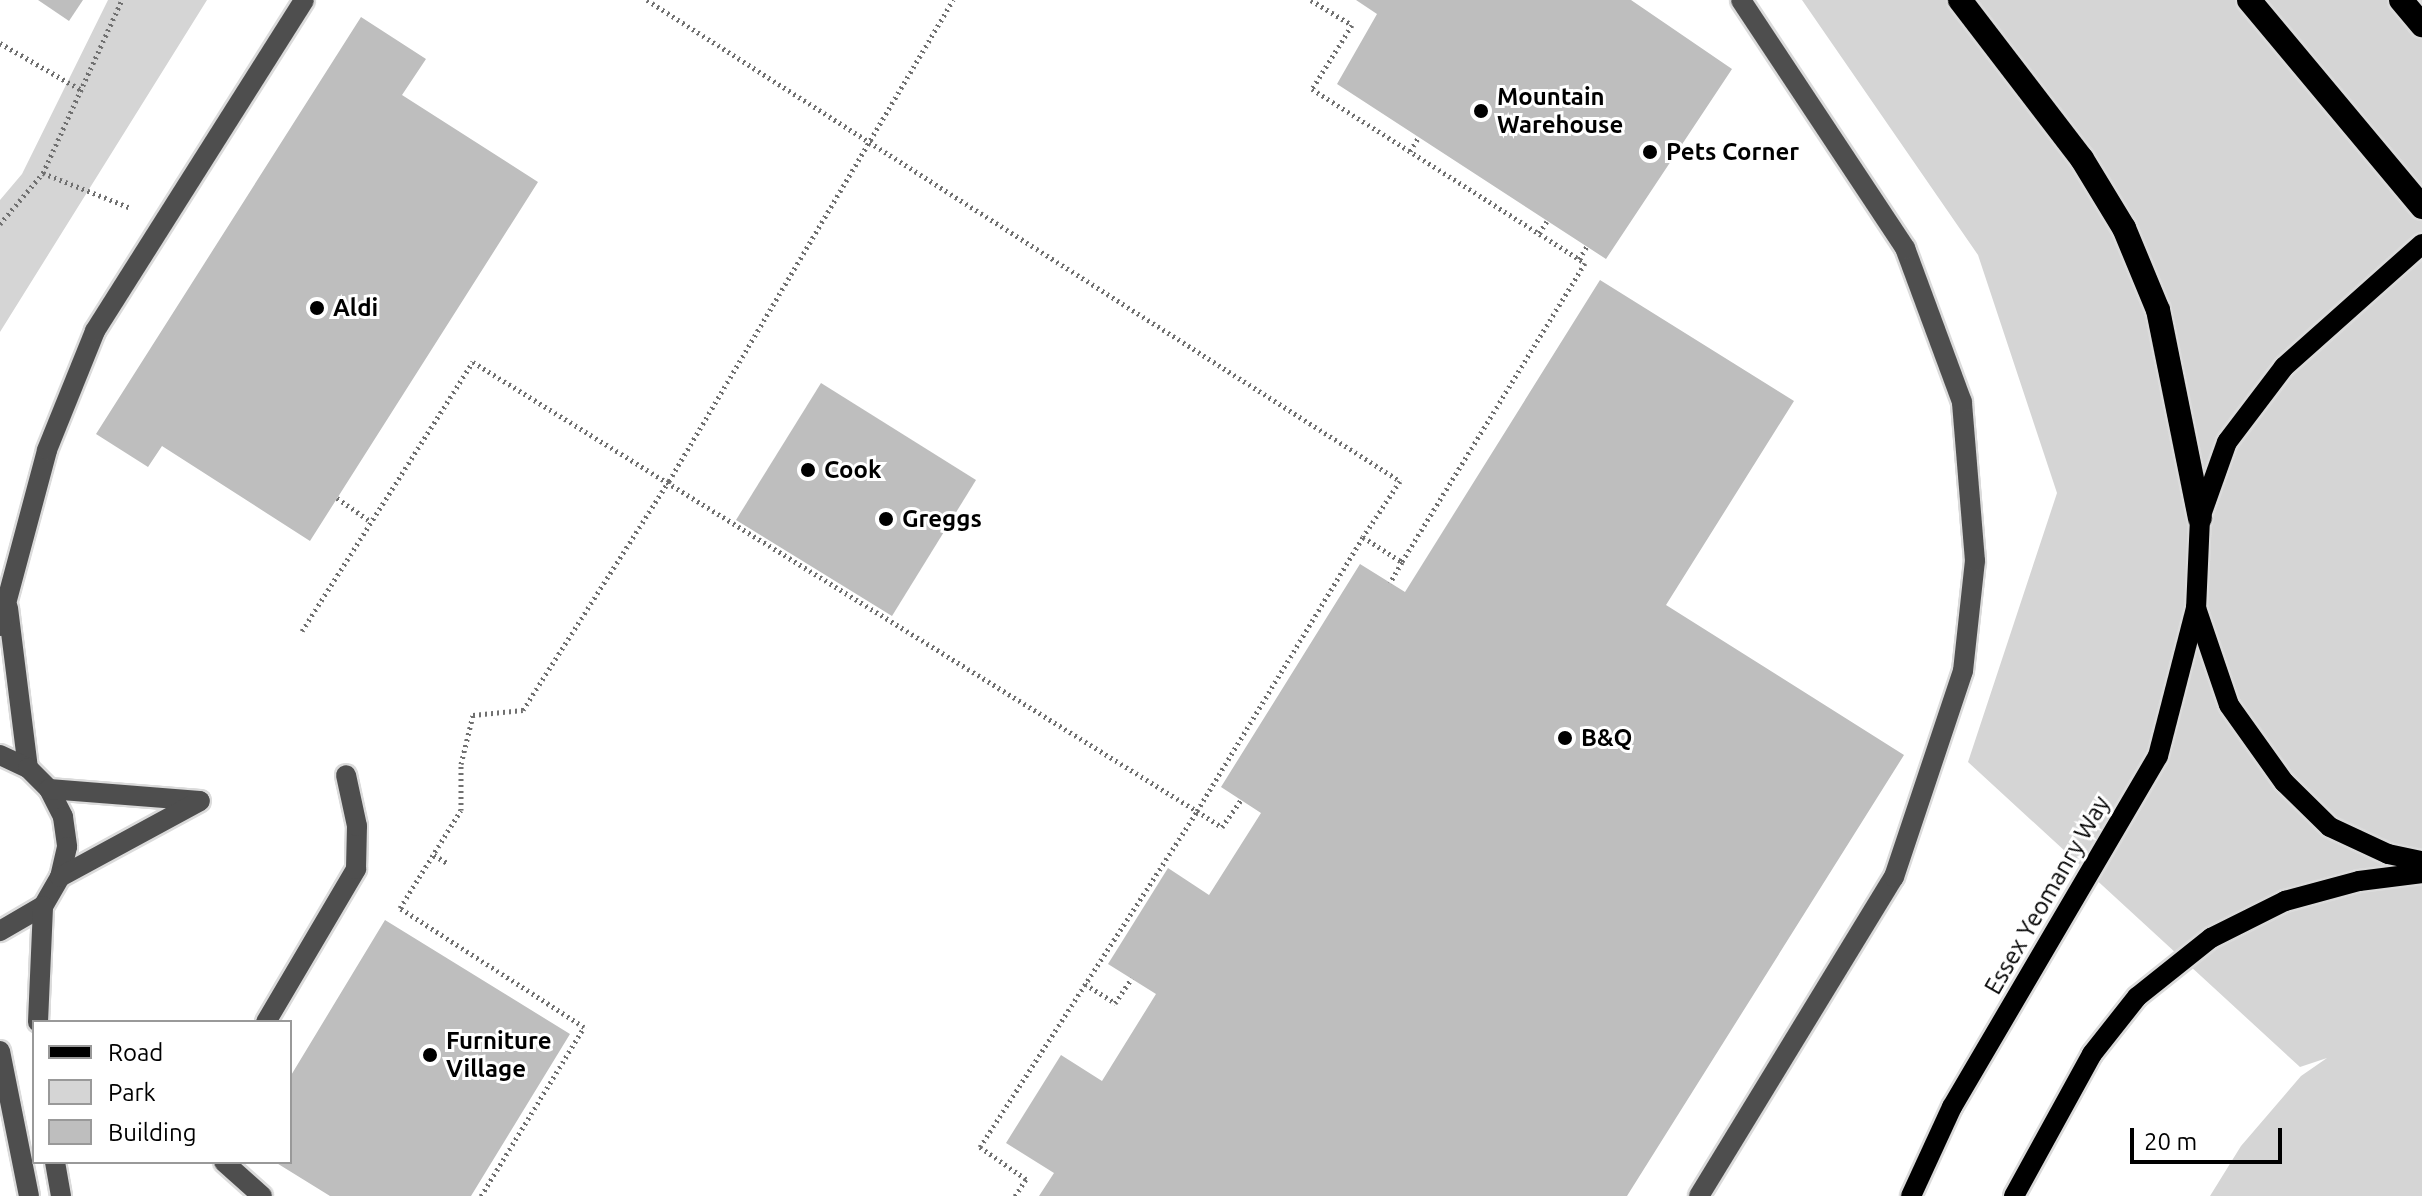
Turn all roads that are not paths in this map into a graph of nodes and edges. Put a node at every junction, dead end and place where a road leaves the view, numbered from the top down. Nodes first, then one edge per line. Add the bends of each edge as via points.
1 (304, 0) edge
2 (1741, 0) edge
3 (1960, 0) edge
4 (2249, 0) edge
5 (2401, 0) edge
6 (2422, 25) edge
7 (2422, 207) edge
8 (2422, 244) edge
9 (2200, 518) junction
10 (7, 582) edge
11 (2196, 608) junction
12 (4, 617) edge
13 (0, 755) edge
14 (28, 768) junction
15 (346, 775) dead end
16 (49, 789) junction
17 (2422, 861) edge
18 (2422, 873) edge
19 (60, 877) junction
20 (43, 906) junction
21 (0, 931) edge
22 (38, 1020) edge
23 (267, 1020) edge
24 (0, 1051) edge
25 (55, 1164) edge
26 (226, 1164) edge
27 (29, 1196) edge
28 (61, 1196) edge
29 (262, 1196) edge
30 (1699, 1196) edge
31 (1911, 1196) edge
32 (2014, 1196) edge

1 - 10 street via 168,223 95,331 47,450
2 - 30 street via 1905,248 1962,402 1975,561 1963,671 1894,877
3 - 9 highway via 2082,159 2124,228 2158,310
4 - 7 highway
5 - 6 highway
8 - 9 main road via 2284,367 2227,442
9 - 11 main road
10 - 12 street
11 - 17 main road via 2229,705 2284,782 2330,827 2388,854
11 - 31 main road, Essex Yeomanry Way via 2158,756 1952,1107
12 - 14 street
13 - 14 street
14 - 16 street
15 - 23 street via 357,826 356,869
16 - 19 street via 63,817 67,847
16 - 19 street via 200,801
18 - 32 main road via 2359,881 2285,901 2199,948 2137,997 2092,1054
19 - 20 street
20 - 21 street
20 - 22 street
24 - 27 street
25 - 28 street
26 - 29 street

